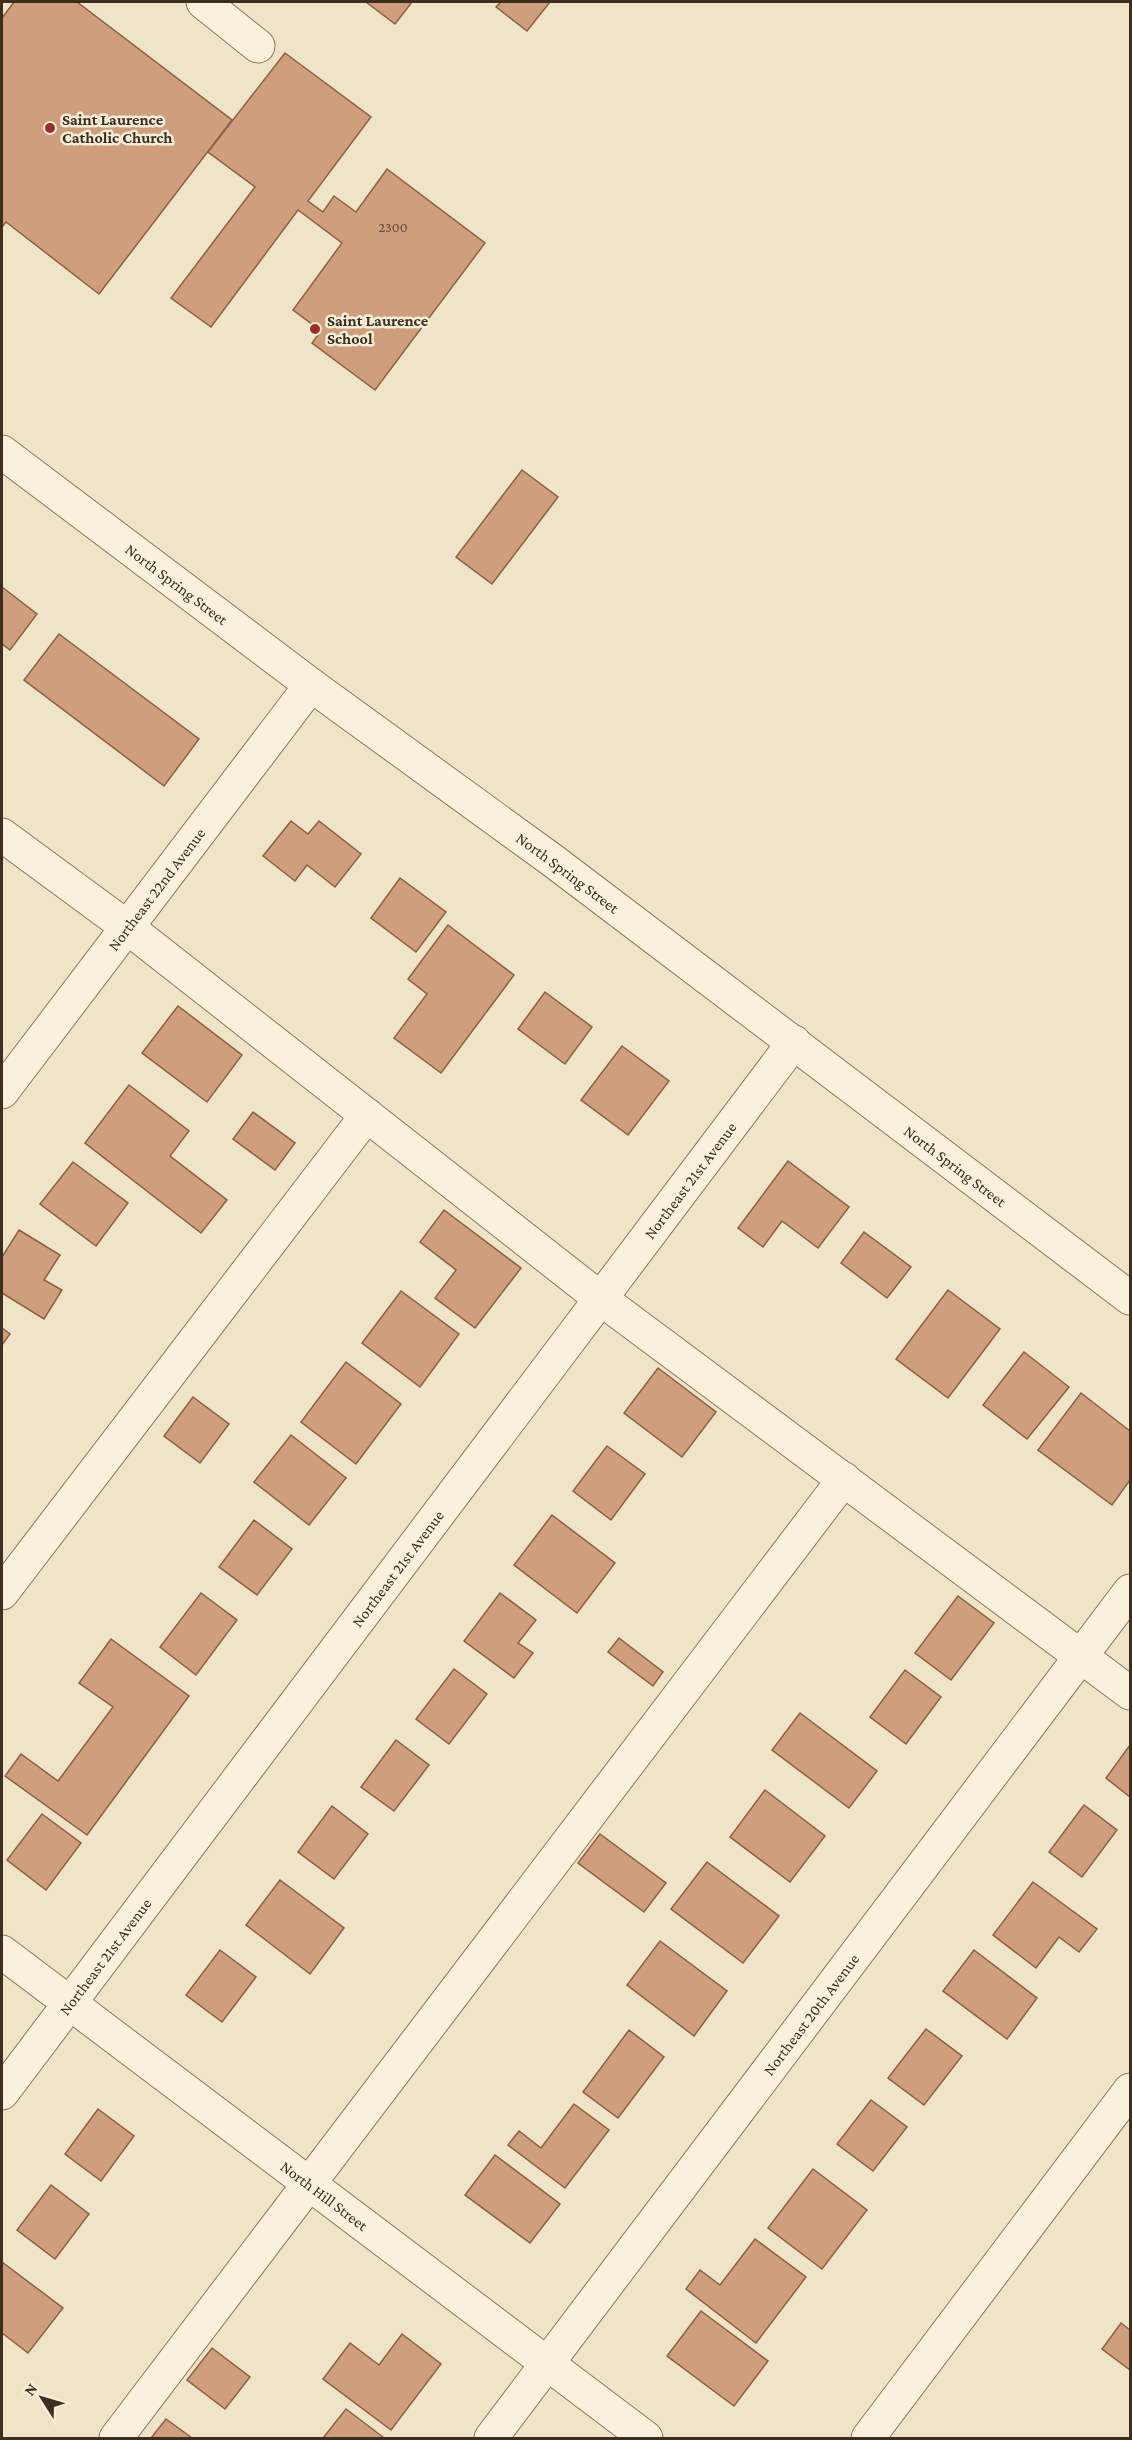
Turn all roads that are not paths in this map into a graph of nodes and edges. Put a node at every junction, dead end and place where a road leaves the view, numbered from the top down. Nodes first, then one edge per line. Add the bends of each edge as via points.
1 (203, 2) edge
2 (258, 46) dead end
3 (2, 452) edge
4 (311, 685) junction
5 (2, 835) edge
6 (127, 927) junction
7 (794, 1042) junction
8 (2, 1092) edge
9 (367, 1115) junction
10 (1131, 1298) edge
11 (601, 1299) junction
12 (844, 1479) junction
13 (1131, 1591) edge
14 (2, 1593) edge
15 (1082, 1656) junction
16 (1131, 1692) edge
17 (2, 1952) edge
18 (69, 2003) junction
19 (1131, 2090) edge
20 (2, 2093) edge
21 (309, 2182) junction
22 (546, 2364) junction
23 (116, 2439) edge
24 (491, 2439) edge
25 (646, 2439) edge
26 (868, 2439) edge

1 - 2 street
3 - 4 street, North Spring Street
4 - 6 street, Northeast 22nd Avenue
4 - 7 street, North Spring Street
5 - 6 street
6 - 8 street, Northeast 22nd Avenue
6 - 9 street
7 - 10 street, North Spring Street
7 - 11 street, Northeast 21st Avenue
9 - 11 street
9 - 14 street
11 - 12 street
11 - 18 street, Northeast 21st Avenue
12 - 15 street
12 - 21 street
13 - 15 street, Northeast 20th Avenue
15 - 16 street
15 - 22 street, Northeast 20th Avenue
17 - 18 street, North Hill Street
18 - 20 street, Northeast 21st Avenue
18 - 21 street, North Hill Street
19 - 26 street
21 - 22 street, North Hill Street
21 - 23 street
22 - 24 street, Northeast 20th Avenue
22 - 25 street, North Hill Street

